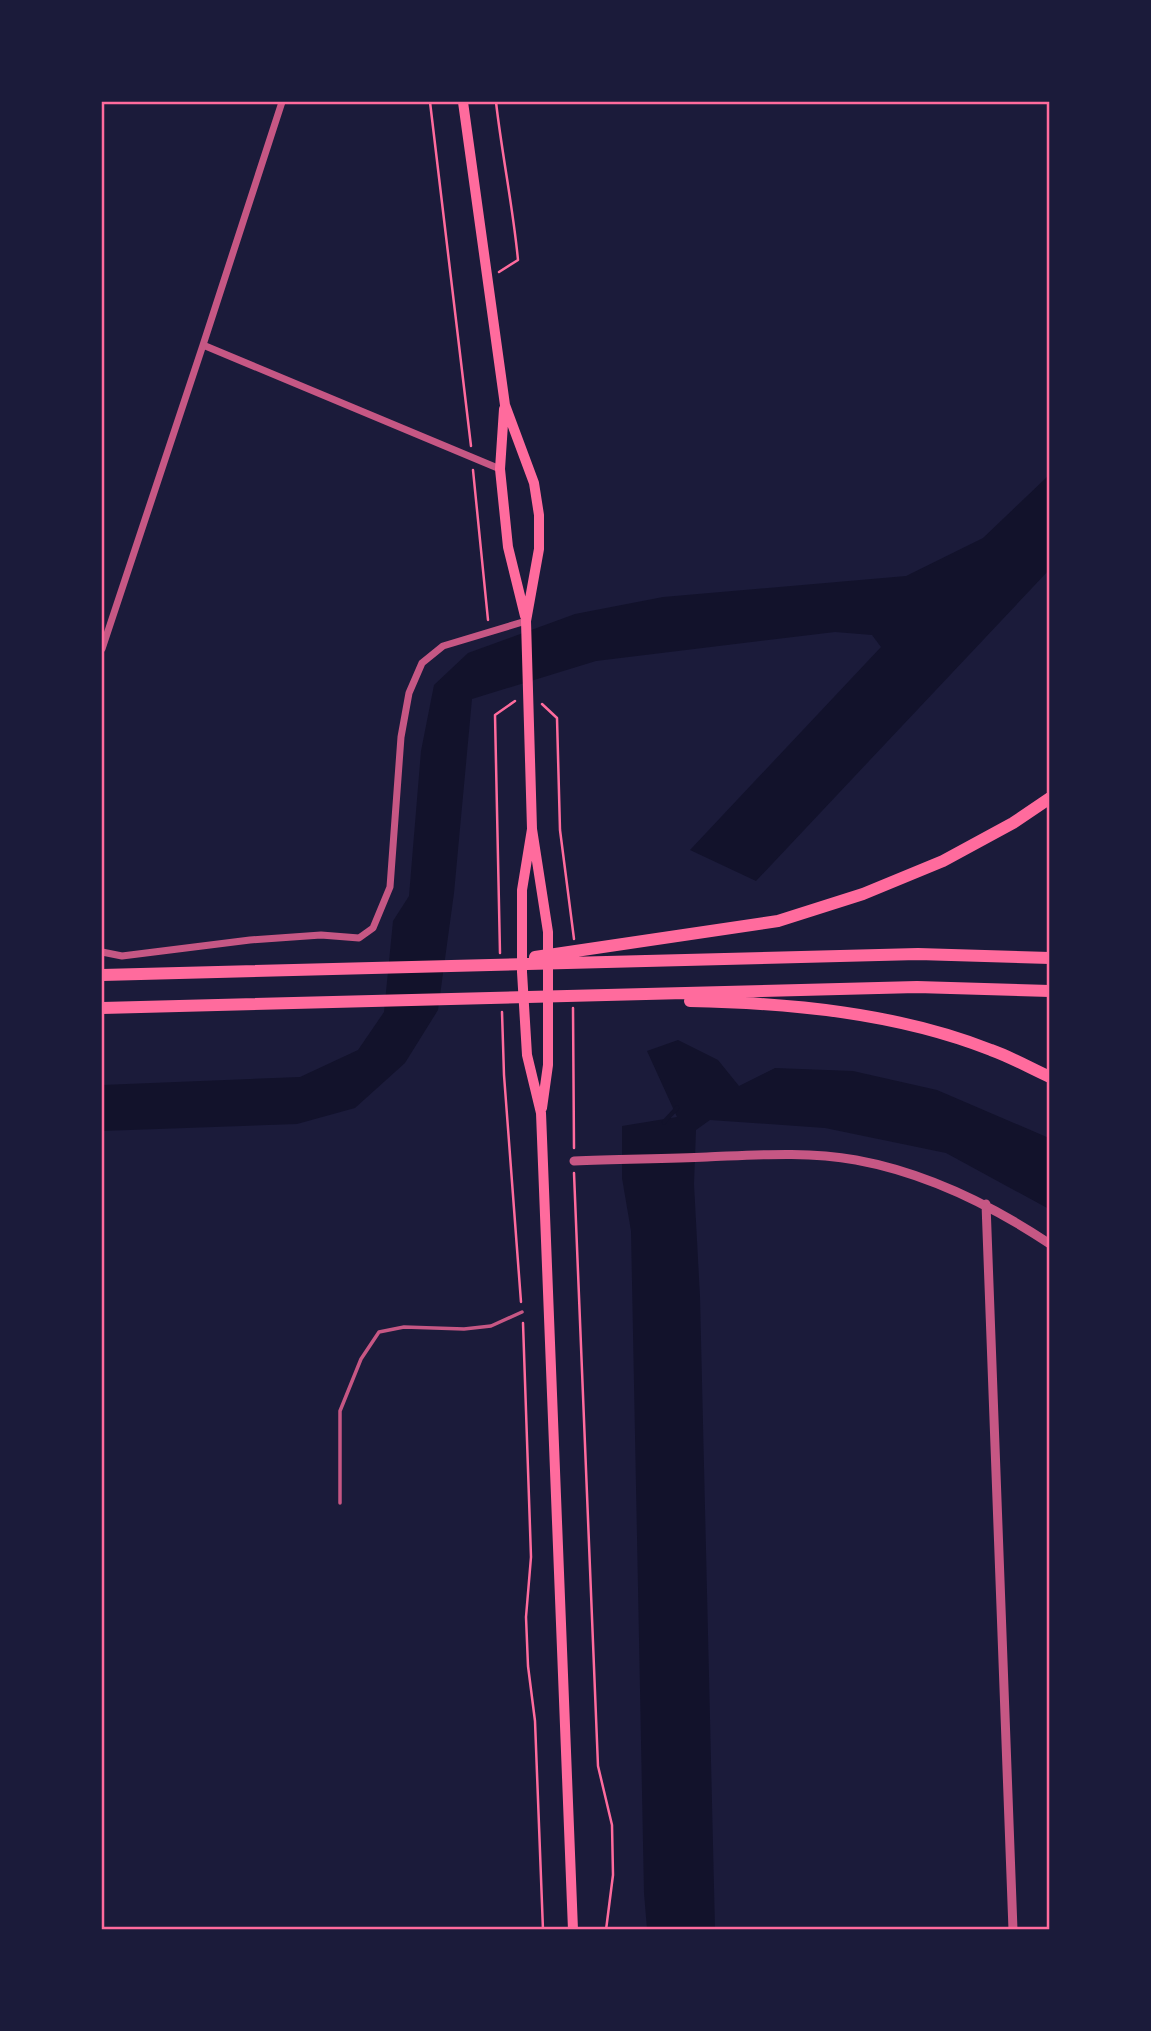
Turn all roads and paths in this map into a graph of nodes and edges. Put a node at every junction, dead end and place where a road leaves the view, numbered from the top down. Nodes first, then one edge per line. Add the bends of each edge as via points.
1 (282, 102) edge
2 (430, 102) edge
3 (463, 102) edge
4 (496, 102) edge
5 (487, 280) junction
6 (203, 345) junction
7 (505, 405) junction
8 (472, 457) junction
9 (500, 469) junction
10 (526, 621) junction
11 (489, 632) junction
12 (102, 649) edge
13 (528, 692) junction
14 (1049, 798) edge
15 (532, 829) junction
16 (574, 942) dead end
17 (102, 952) edge
18 (1049, 958) edge
19 (480, 965) junction
20 (102, 975) edge
21 (1049, 991) edge
22 (501, 998) junction
23 (573, 1006) dead end
24 (102, 1008) edge
25 (1049, 1077) edge
26 (541, 1113) junction
27 (574, 1161) junction
28 (986, 1204) junction
29 (1049, 1244) edge
30 (522, 1312) dead end
31 (340, 1503) dead end
32 (573, 1930) edge
33 (606, 1930) edge
34 (1013, 1930) edge

1 - 6 street
2 - 8 path
3 - 5 main road
4 - 5 path via 518,260
5 - 7 main road
6 - 8 street
6 - 12 street
7 - 9 main road
7 - 10 main road via 534,483 539,515 539,549
8 - 9 street
8 - 11 path
9 - 10 main road via 508,547
10 - 11 street
10 - 13 main road
11 - 17 street via 443,646 422,663 409,694 401,737 390,887 373,928 359,938 321,935 250,940 122,956
13 - 15 main road
13 - 16 path via 557,719 560,830
14 - 19 highway via 943,862 778,921
15 - 26 main road via 548,932 548,1065
15 - 26 main road via 522,890 522,972 527,1055
18 - 19 highway via 918,954
19 - 20 highway
21 - 22 highway via 918,987
22 - 24 highway
22 - 25 highway via 730,1002 864,1015 992,1050
23 - 27 path
26 - 32 main road
27 - 28 street via 795,1155 857,1160 932,1181
27 - 33 path via 598,1766 612,1825 614,1875
28 - 29 street
28 - 34 street
30 - 31 lane via 491,1326 404,1326 379,1332 361,1359 340,1411

